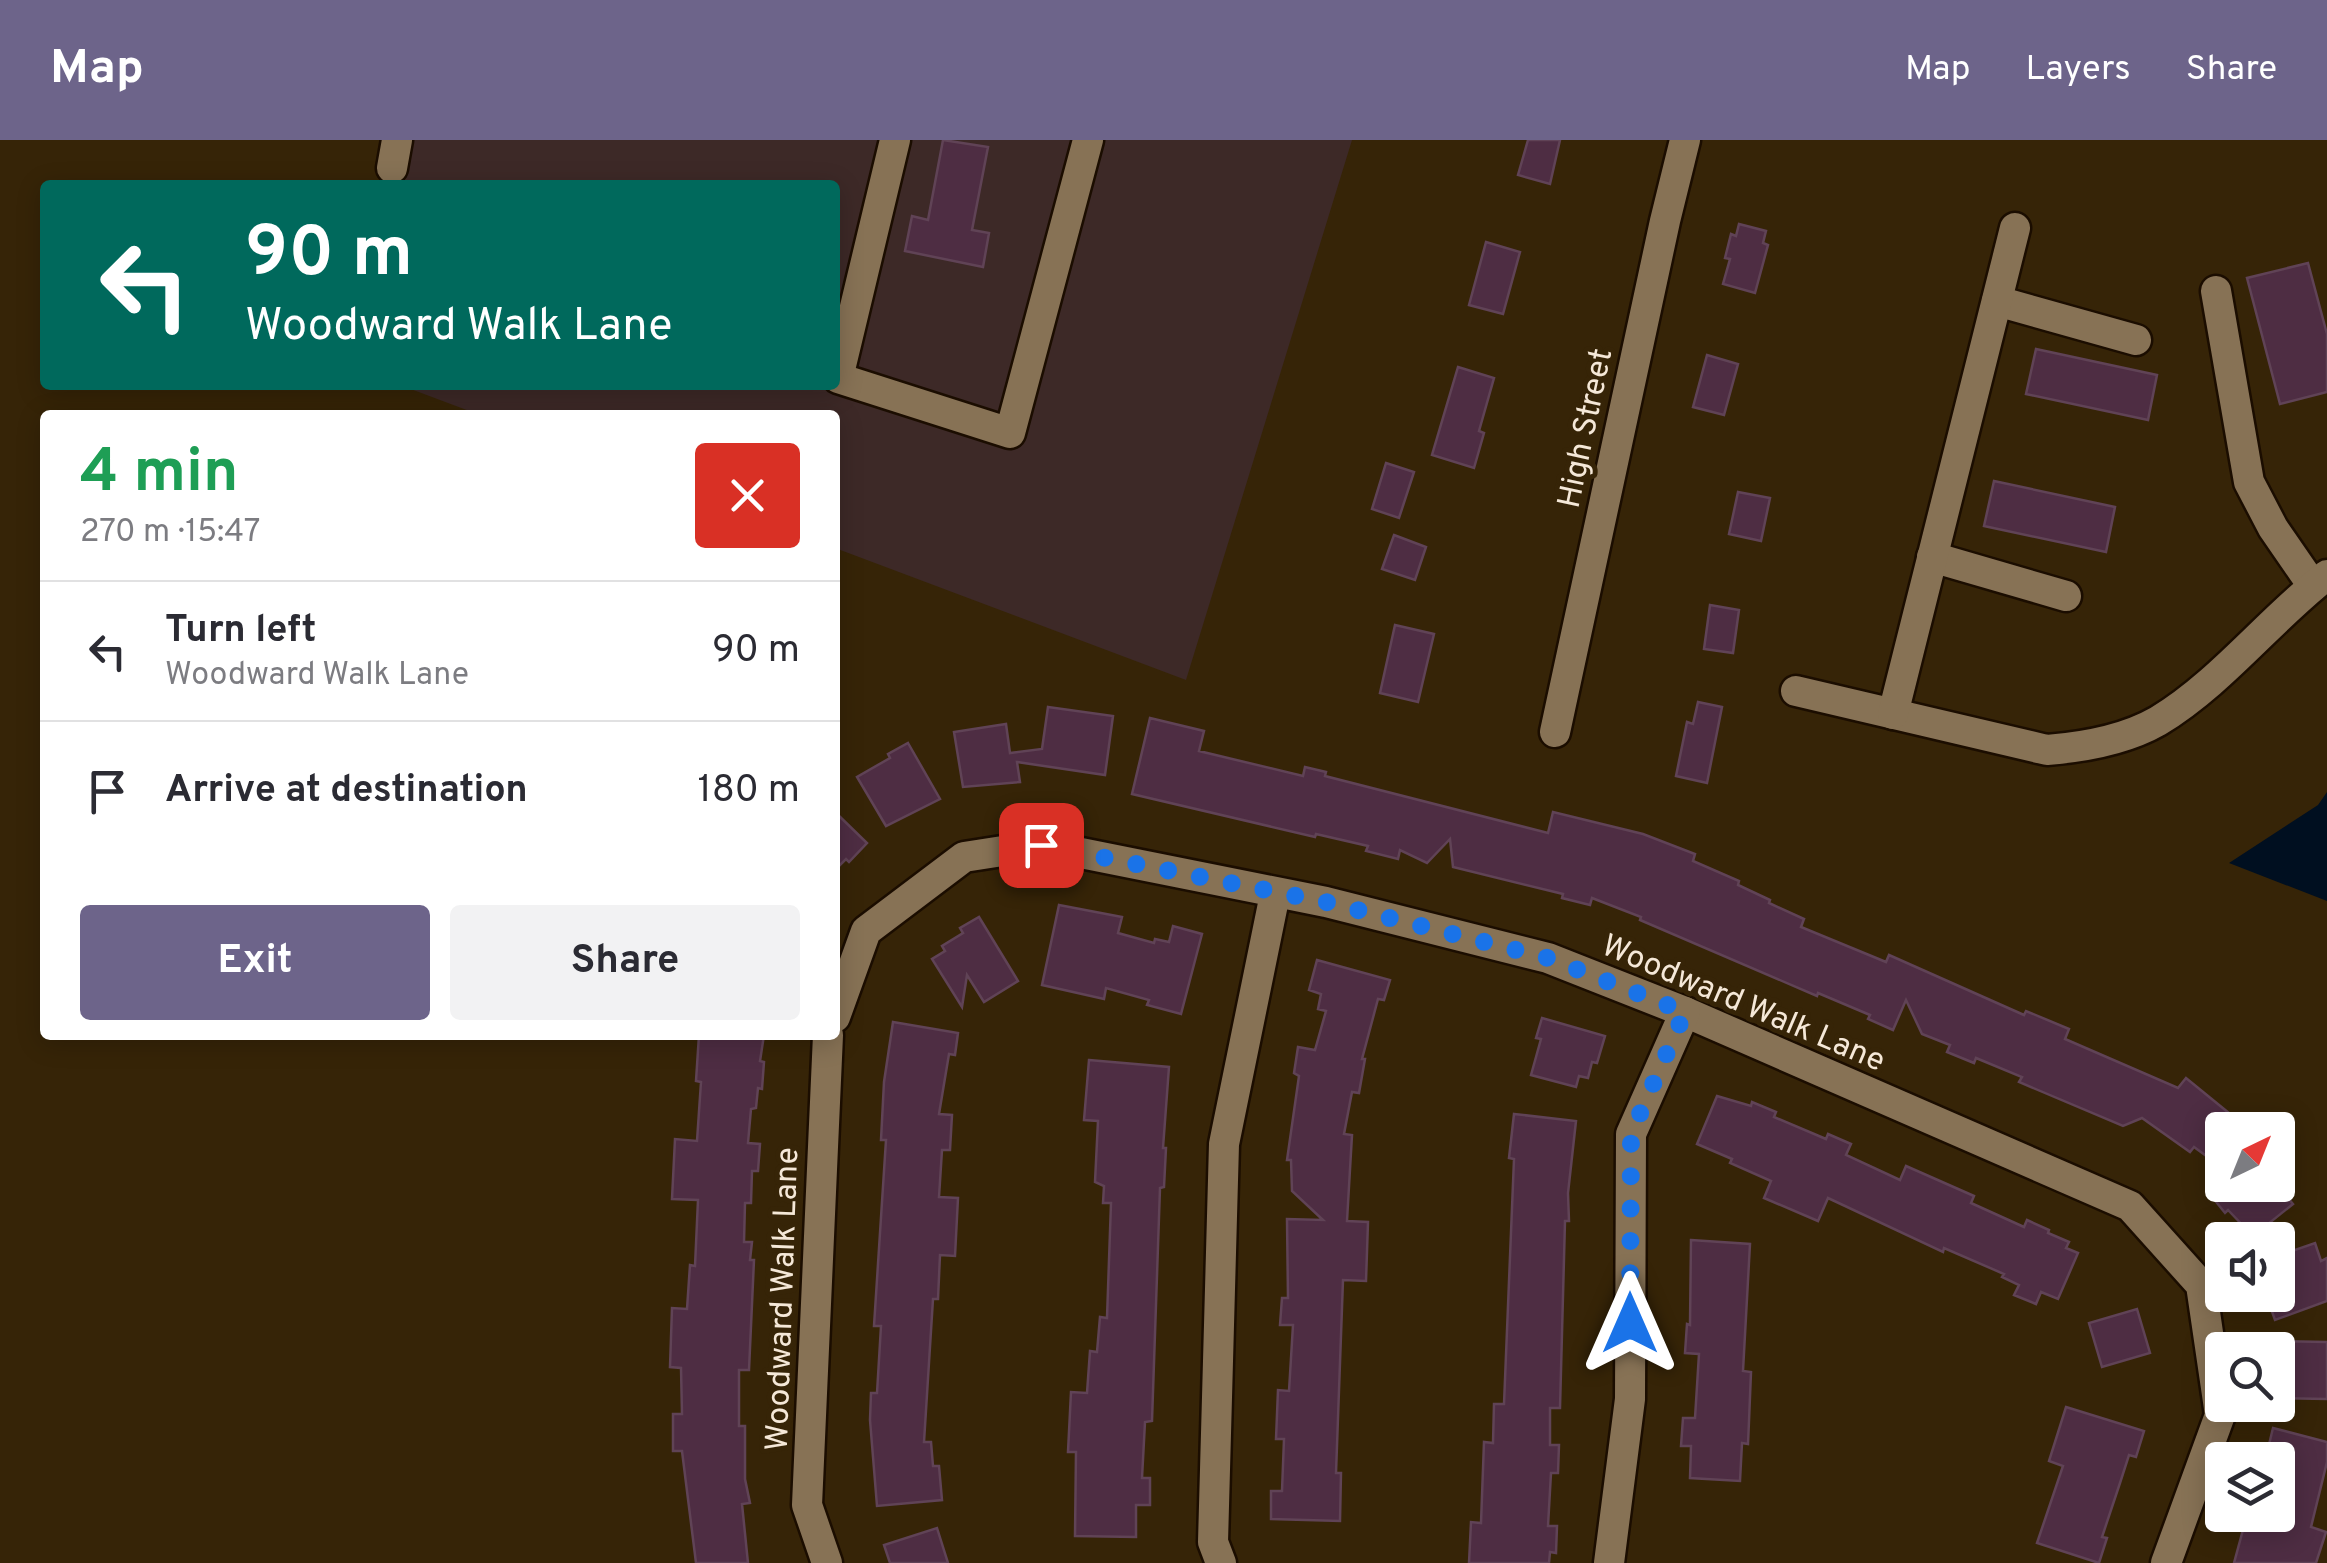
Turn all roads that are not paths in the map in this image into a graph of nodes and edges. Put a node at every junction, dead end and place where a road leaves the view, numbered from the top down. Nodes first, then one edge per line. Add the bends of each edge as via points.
1 (895, 140) edge
2 (1685, 140) edge
3 (1081, 142) edge
4 (2015, 228) dead end
5 (2216, 291) dead end
6 (1997, 301) junction
7 (2136, 340) dead end
8 (840, 370) edge
9 (840, 379) edge
10 (1932, 557) junction
11 (2320, 580) edge
12 (2066, 596) dead end
13 (1796, 691) dead end
14 (1893, 714) junction
15 (1555, 732) dead end
16 (1275, 894) junction
17 (840, 1003) edge
18 (1685, 1012) junction
19 (828, 1040) edge
20 (827, 1563) edge
21 (1220, 1563) edge
22 (1610, 1563) edge
23 (2166, 1563) edge

1 - 8 street
2 - 15 street, High Street
3 - 9 street via 1010,433
4 - 6 street
5 - 11 street via 2248,482 2272,528
6 - 7 street
6 - 10 street
10 - 12 street
10 - 14 street
11 - 14 street via 2192,698 2116,738 2047,750
13 - 14 street
16 - 17 street, Woodward Walk Lane via 1041,845 964,857 866,931
16 - 18 street, Woodward Walk Lane via 1548,958
16 - 21 street via 1224,1144 1213,1542
18 - 22 street via 1631,1134 1630,1399
18 - 23 street, Woodward Walk Lane via 2130,1206 2200,1285 2220,1415
19 - 20 street, Woodward Walk Lane via 807,1504

